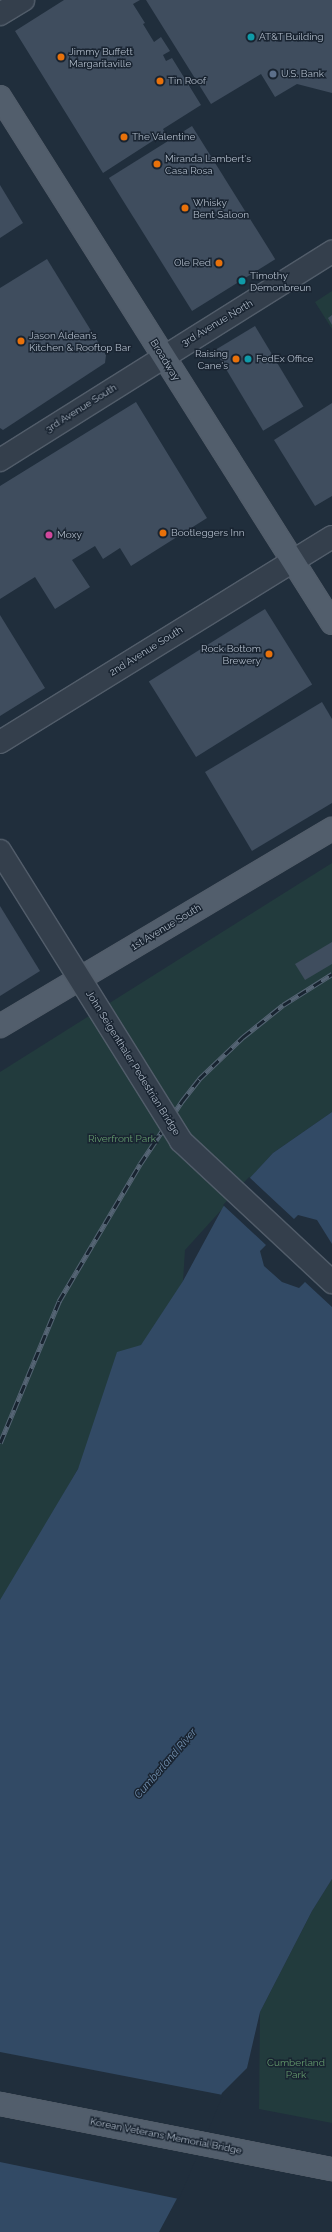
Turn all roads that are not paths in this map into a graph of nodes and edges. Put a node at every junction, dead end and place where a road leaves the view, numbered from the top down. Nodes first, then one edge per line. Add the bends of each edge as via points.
1 (24, 0) edge
2 (0, 14) edge
3 (0, 96) edge
4 (332, 252) edge
5 (163, 356) junction
6 (0, 460) edge
7 (332, 537) edge
8 (292, 561) junction
9 (332, 623) edge
10 (0, 742) edge
11 (332, 829) edge
12 (0, 851) edge
13 (0, 1026) edge
14 (332, 1282) edge
15 (0, 2104) edge
16 (332, 2169) edge

1 - 2 street
3 - 5 main road, Broadway
4 - 5 street, 3rd Avenue North
5 - 6 street, 3rd Avenue South
5 - 8 main road, Broadway
7 - 8 street, 2nd Avenue South
8 - 9 main road, Broadway
8 - 10 street, 2nd Avenue South
11 - 13 main road, 1st Avenue South
12 - 14 street, John Seigenthaler Pedestrian Bridge, bridge via 181,1141
15 - 16 main road, Korean Veterans Memorial Bridge

